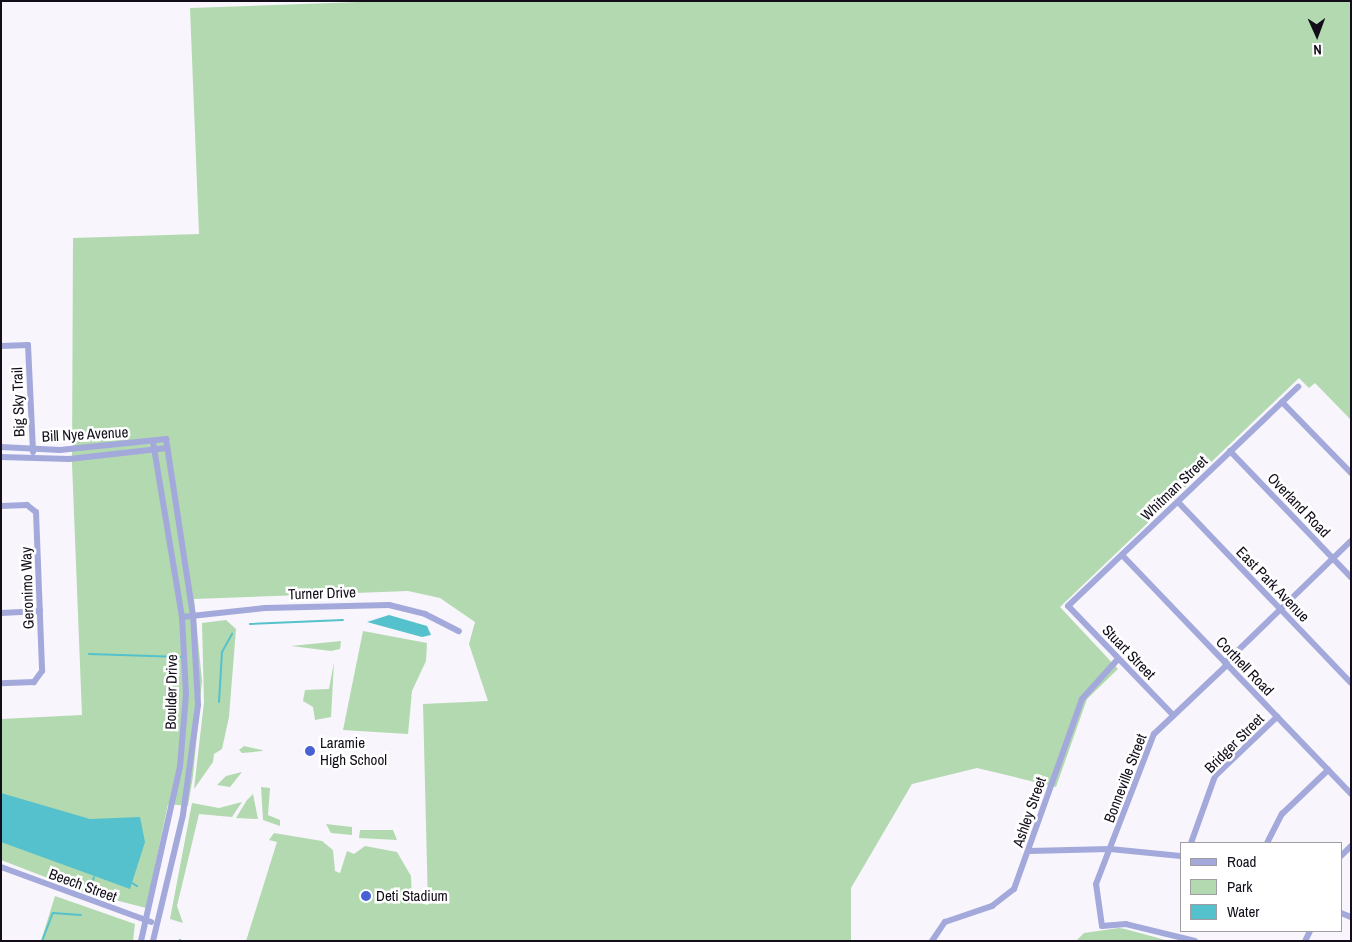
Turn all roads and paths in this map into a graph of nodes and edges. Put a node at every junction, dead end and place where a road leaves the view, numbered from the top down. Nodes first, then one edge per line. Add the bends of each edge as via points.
1 (1, 346) edge
2 (1298, 387) dead end
3 (1282, 402) junction
4 (153, 441) junction
5 (1, 446) edge
6 (167, 447) junction
7 (33, 449) junction
8 (156, 450) junction
9 (1230, 451) junction
10 (1, 457) edge
11 (33, 459) junction
12 (1351, 473) edge
13 (1178, 502) junction
14 (1, 506) edge
15 (1351, 541) edge
16 (1122, 555) junction
17 (1333, 558) junction
18 (1351, 577) edge
19 (1068, 606) joint
20 (1280, 609) junction
21 (40, 611) junction
22 (1, 613) edge
23 (193, 615) junction
24 (182, 617) junction
25 (459, 631) dead end
26 (1118, 659) junction
27 (1226, 664) junction
28 (1, 683) edge
29 (1351, 683) edge
30 (1173, 715) junction
31 (1277, 717) junction
32 (1328, 770) junction
33 (1351, 794) edge
34 (1191, 842) edge
35 (1268, 842) edge
36 (1351, 846) edge
37 (1110, 849) junction
38 (1029, 851) junction
39 (1342, 855) edge
40 (1180, 856) edge
41 (1, 867) edge
42 (148, 921) junction
43 (157, 924) junction
44 (141, 941) edge
45 (153, 941) edge
46 (932, 941) edge
47 (1195, 941) edge

1 - 7 street, Big Sky Trail via 28,345
2 - 3 street, Whitman Street
3 - 9 street, Whitman Street
3 - 12 street
4 - 6 street, Bill Nye Avenue via 166,439
4 - 7 street, Bill Nye Avenue
4 - 8 street, Boulder Drive
5 - 7 street, Bill Nye Avenue
6 - 8 street, Bill Nye Avenue
6 - 23 street, Boulder Drive
7 - 11 street, Big Sky Trail
8 - 11 street, Bill Nye Avenue
8 - 24 street, Boulder Drive
9 - 13 street, Whitman Street
9 - 17 street, Overland Road
10 - 11 street, Bill Nye Avenue
13 - 16 street, Whitman Street
13 - 20 street, East Park Avenue
14 - 21 street, Geronimo Way via 22,505 36,512
15 - 17 street, Bonneville Street
16 - 19 street, Whitman Street
16 - 27 street, Corthell Road
17 - 18 street, Overland Road
17 - 20 street, Bonneville Street
19 - 26 street, Stuart Street
20 - 27 street, Bonneville Street
20 - 29 street, East Park Avenue
21 - 22 street
21 - 28 street, Geronimo Way via 40,680
23 - 24 street, Turner Drive
23 - 25 street, Turner Drive via 389,605 425,614
23 - 43 street, Boulder Drive via 198,705 194,744
24 - 42 street, Boulder Drive via 183,739
26 - 30 street, Stuart Street
26 - 38 street, Ashley Street via 1082,699
27 - 30 street, Bonneville Street
27 - 31 street, Corthell Road
30 - 37 street, Bonneville Street via 1150,740
31 - 32 street, Corthell Road
31 - 34 street, Bridger Street via 1215,776
32 - 33 street, Corthell Road
32 - 35 street via 1282,814
36 - 39 street
37 - 38 street
37 - 40 street
37 - 47 street, Bonneville Street via 1096,884 1102,926 1126,924
38 - 46 street, Ashley Street via 1019,880 1004,899 945,922
41 - 42 street, Beech Street
42 - 43 street, Beech Street
42 - 44 street, Boulder Drive
43 - 45 street, Boulder Drive

